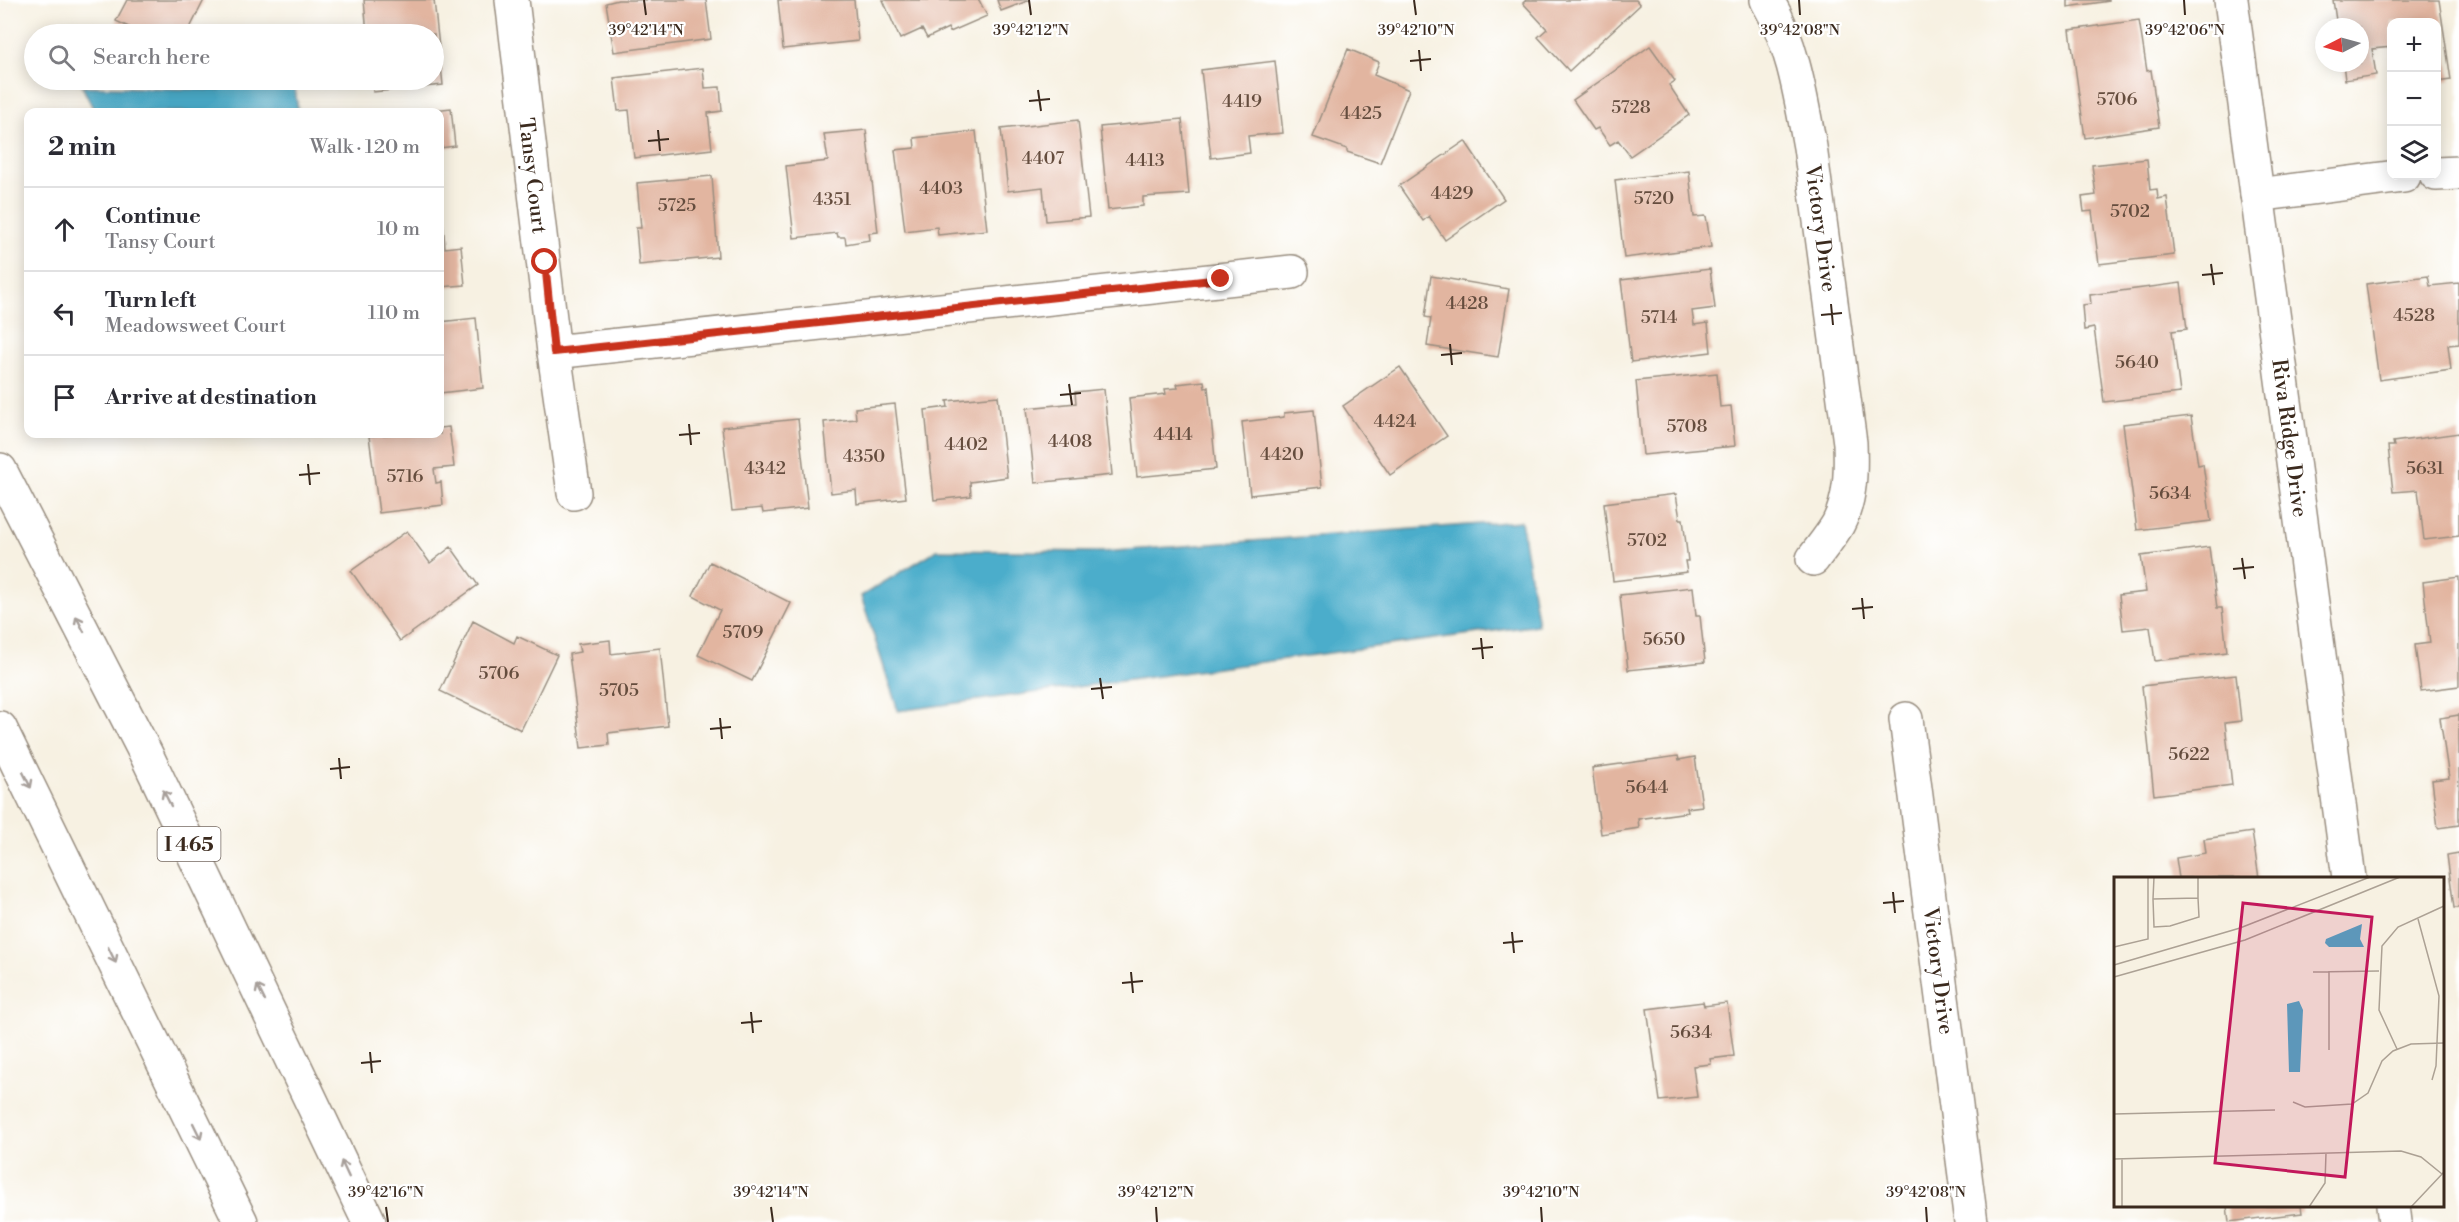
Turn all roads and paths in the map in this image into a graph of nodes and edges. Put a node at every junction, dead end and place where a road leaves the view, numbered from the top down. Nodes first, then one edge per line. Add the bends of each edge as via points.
1 (512, 0) edge
2 (1767, 0) edge
3 (2232, 0) edge
4 (2459, 173) edge
5 (2441, 174) edge
6 (2387, 178) edge
7 (2257, 195) junction
8 (1292, 272) dead end
9 (554, 352) junction
10 (0, 470) edge
11 (574, 493) dead end
12 (1813, 559) dead end
13 (1906, 719) dead end
14 (0, 728) edge
15 (2349, 877) edge
16 (2392, 1207) edge
17 (241, 1222) edge
18 (369, 1222) edge
19 (1971, 1222) edge
20 (2395, 1222) edge

1 - 9 main road, Tansy Court
2 - 12 main road, Victory Drive via 1788,51 1802,101 1850,443 1847,498 1839,523
3 - 7 main road, Riva Ridge Drive
4 - 5 main road
6 - 7 main road
7 - 15 main road, Riva Ridge Drive
8 - 9 main road
9 - 11 main road, Tansy Court
18 -> 10 main road, I 465 via 146,754
13 - 19 main road, Victory Drive
14 -> 17 main road
16 - 20 main road

